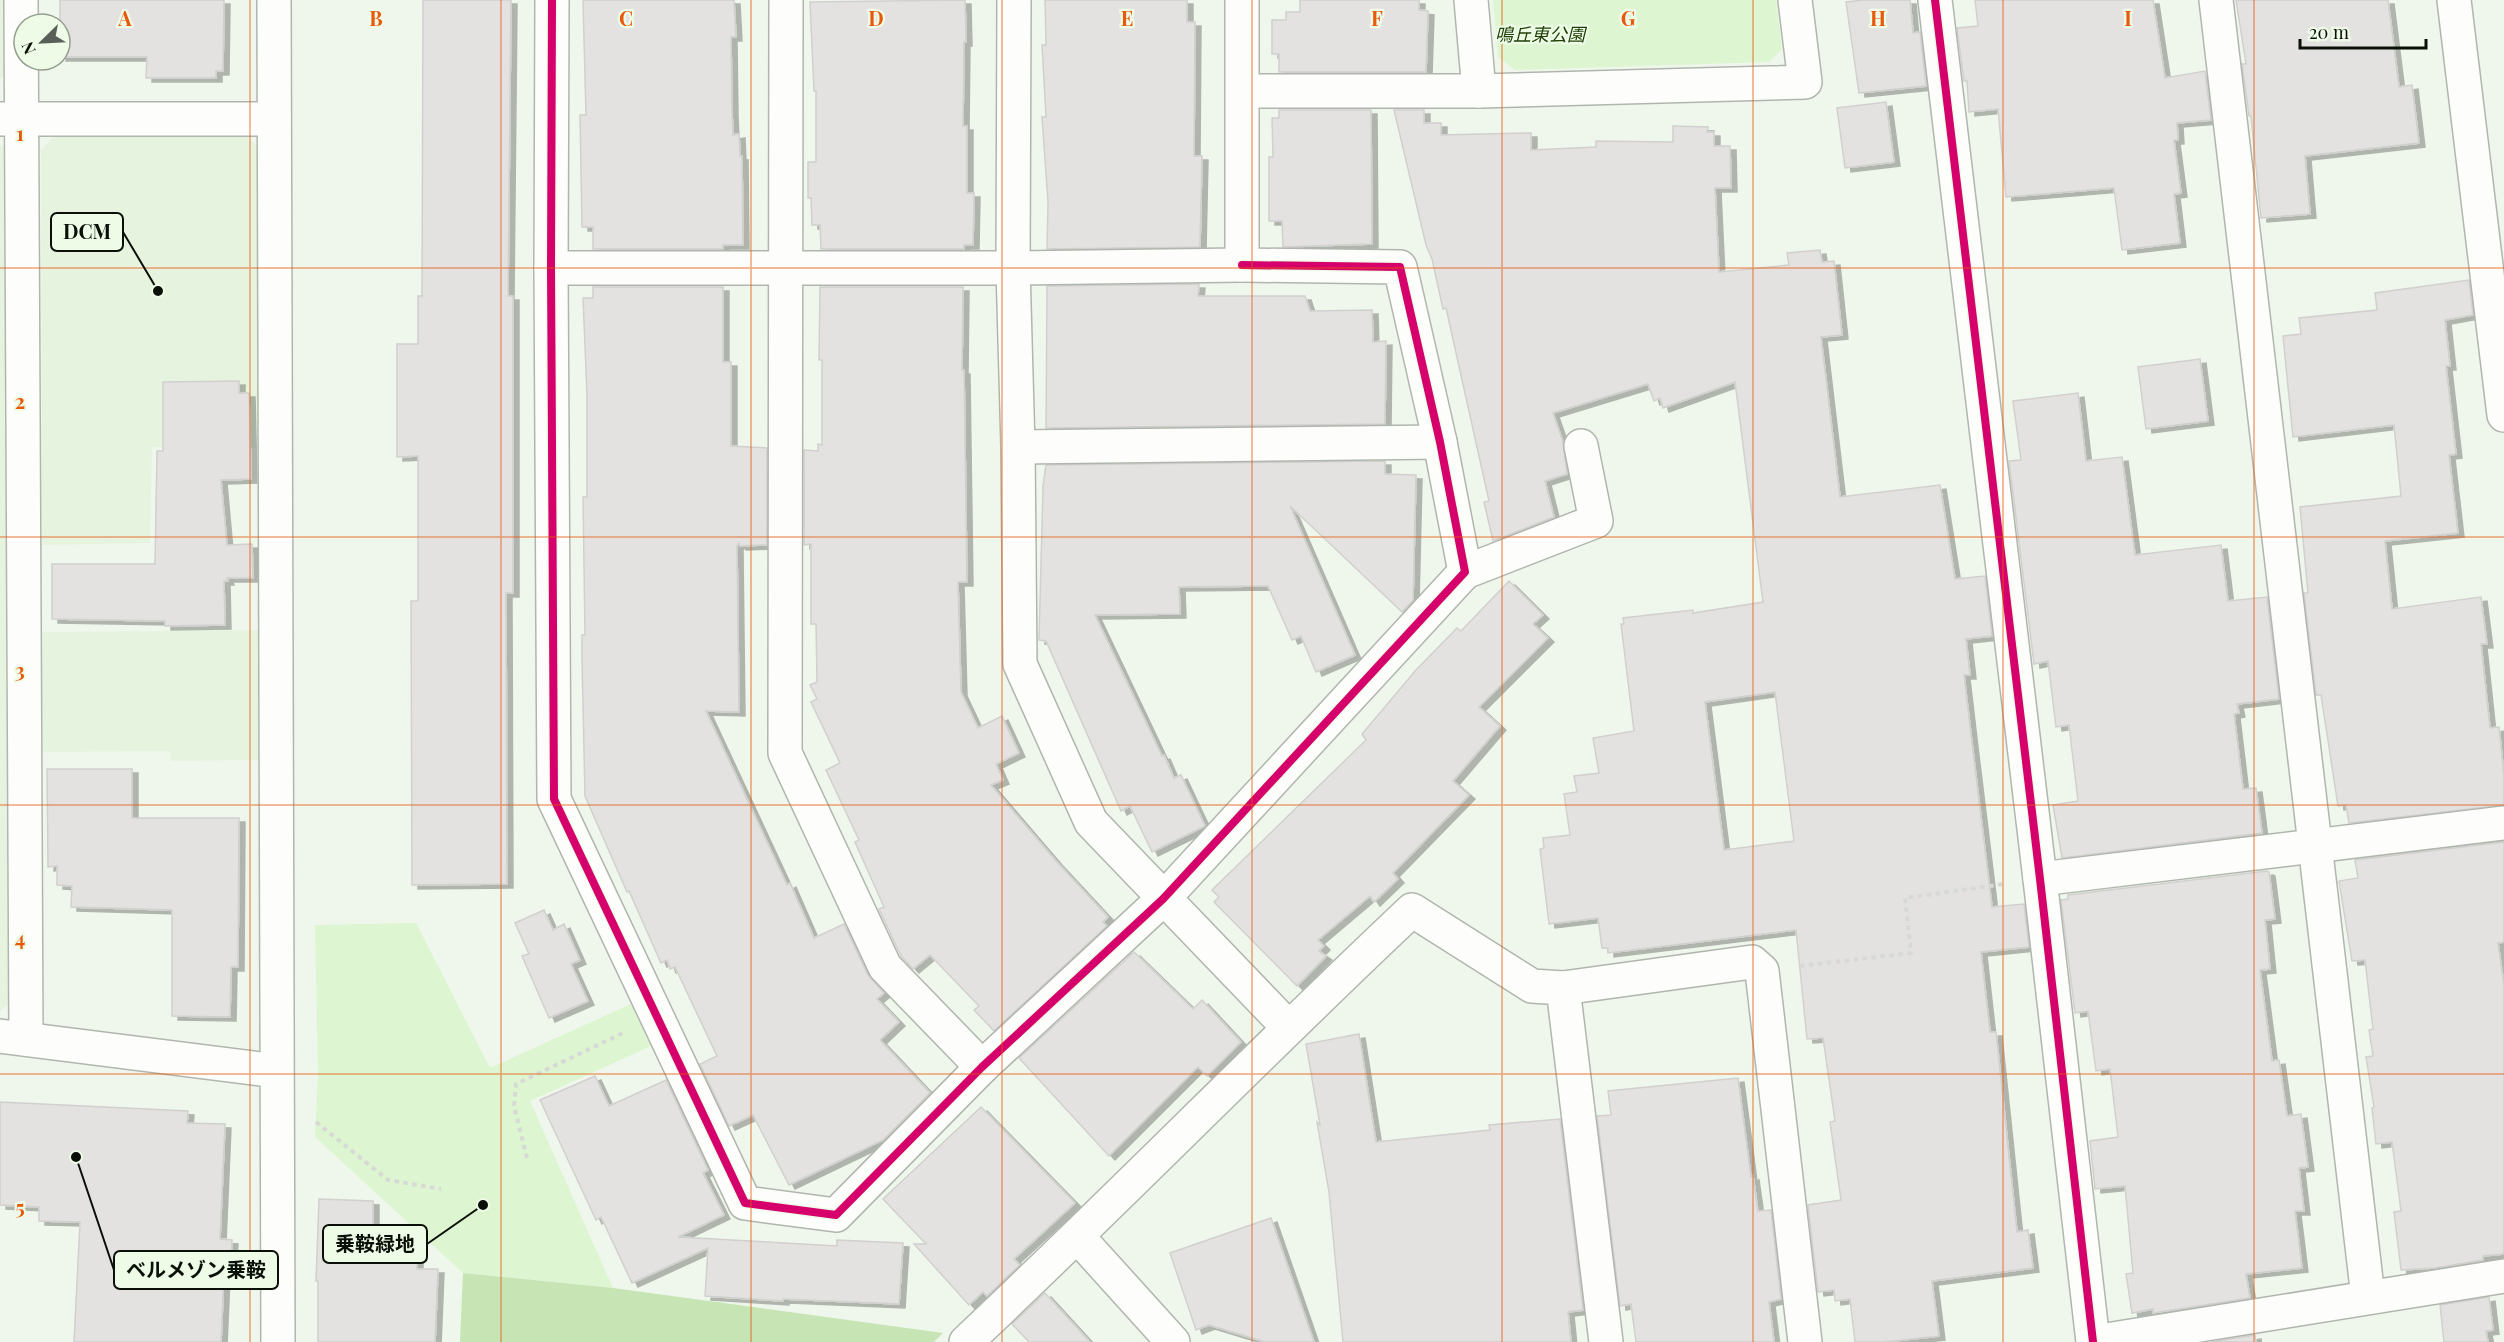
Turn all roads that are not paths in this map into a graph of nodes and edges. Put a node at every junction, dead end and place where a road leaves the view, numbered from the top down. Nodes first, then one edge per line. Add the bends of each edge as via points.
1 (21, 0) edge
2 (274, 0) edge
3 (552, 0) edge
4 (786, 0) edge
5 (1014, 0) edge
6 (1242, 0) edge
7 (1471, 0) edge
8 (1795, 0) edge
9 (1935, 0) edge
10 (2216, 0) edge
11 (2454, 0) edge
12 (1243, 91) junction
13 (1479, 91) junction
14 (10, 119) edge
15 (274, 119) junction
16 (1242, 265) junction
17 (787, 267) junction
18 (551, 268) junction
19 (1013, 268) junction
20 (2504, 415) edge
21 (1440, 442) junction
22 (1581, 446) dead end
23 (1018, 447) junction
24 (1465, 572) junction
25 (2504, 823) edge
26 (2317, 846) junction
27 (2040, 879) junction
28 (1164, 899) junction
29 (1563, 988) junction
30 (1288, 1027) junction
31 (13, 1038) edge
32 (982, 1067) junction
33 (276, 1071) junction
34 (1078, 1237) junction
35 (2504, 1276) edge
36 (2368, 1297) junction
37 (278, 1342) edge
38 (966, 1342) edge
39 (1173, 1342) edge
40 (1606, 1342) edge
41 (1805, 1342) edge
42 (2093, 1342) edge

1 - 14 street
2 - 15 street
3 - 18 street
4 - 17 street
5 - 19 street
6 - 12 street
7 - 13 street
8 - 13 street via 1805,82
9 - 27 street
10 - 26 street
11 - 20 street
12 - 13 street
12 - 16 street
14 - 15 street
14 - 31 street
15 - 33 street
16 - 19 street
16 - 21 street via 1400,267
17 - 18 street
17 - 19 street
17 - 32 street via 785,753 885,966
18 - 32 street via 554,799 746,1203 836,1215
19 - 23 street
21 - 23 street
21 - 24 street
22 - 24 street via 1596,521
23 - 28 street via 1020,664 1090,822
24 - 28 street
25 - 26 street
26 - 27 street
26 - 36 street
27 - 42 street
28 - 30 street
28 - 32 street
29 - 30 street via 1532,986 1412,910
29 - 40 street
29 - 41 street via 1752,962 1762,971
30 - 34 street
31 - 33 street
33 - 37 street
34 - 38 street
34 - 39 street
35 - 36 street
36 - 42 street

